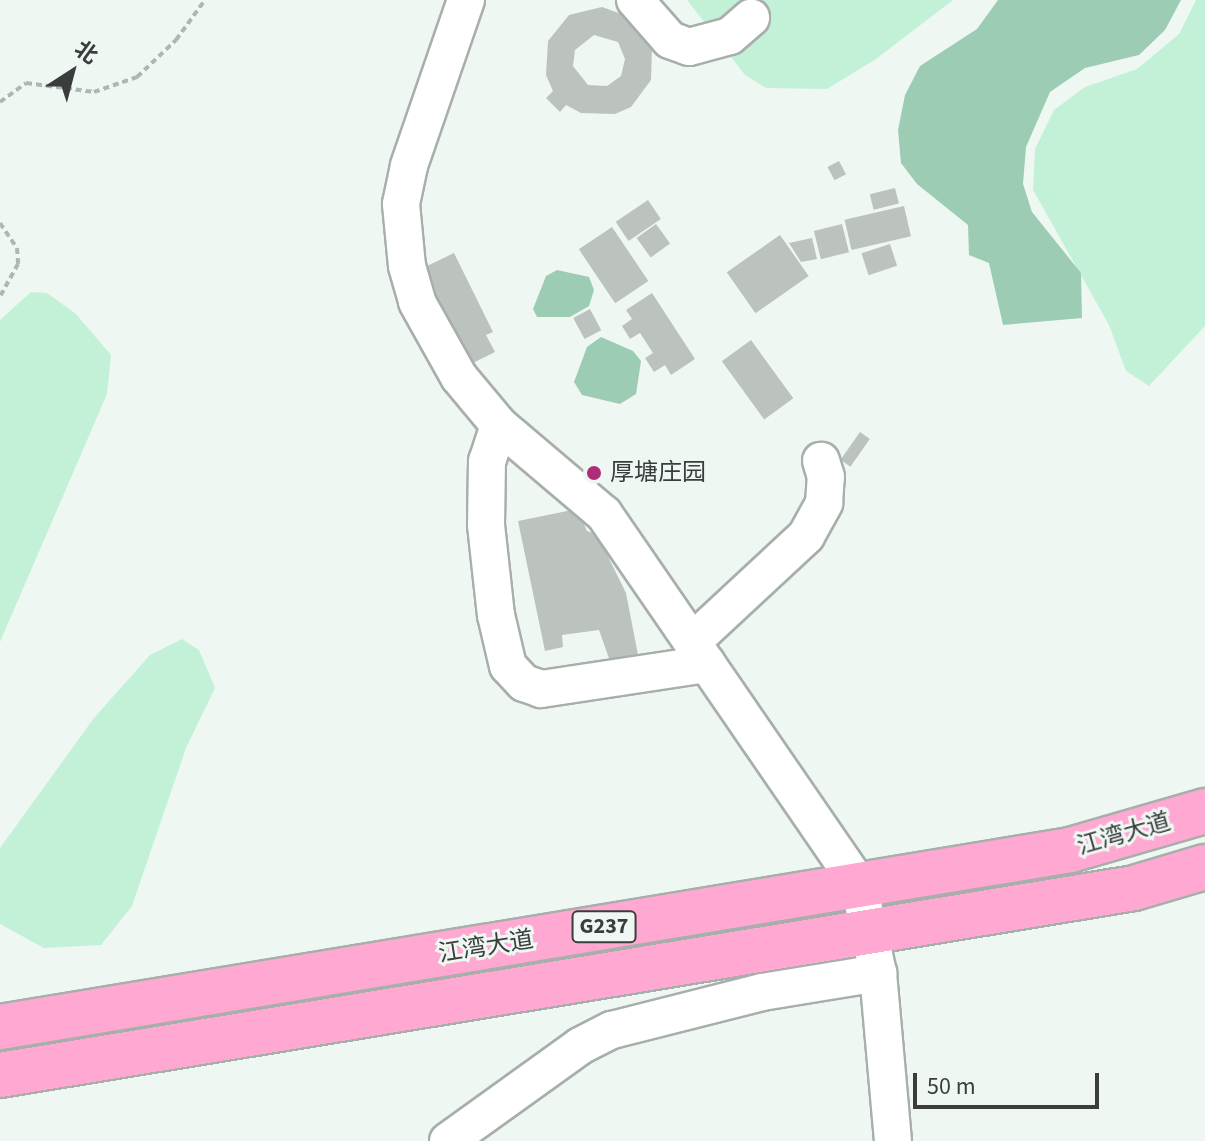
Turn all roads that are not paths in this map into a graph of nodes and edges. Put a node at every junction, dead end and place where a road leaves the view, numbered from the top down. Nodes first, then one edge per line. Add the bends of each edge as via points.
1 (466, 0) edge
2 (635, 0) edge
3 (751, 18) dead end
4 (499, 425) junction
5 (821, 461) dead end
6 (700, 653) junction
7 (1205, 811) edge
8 (1205, 867) edge
9 (859, 885) junction
10 (874, 952) junction
11 (0, 1027) edge
12 (0, 1075) edge
13 (448, 1141) edge
14 (893, 1141) edge

1 - 4 street via 401,204 407,266 417,302 459,377
2 - 3 street via 670,40 689,47 730,36
4 - 6 street via 604,514
4 - 6 street via 487,461 486,525 508,666 524,683 541,689
5 - 6 street via 824,503 806,536
6 - 9 street
7 - 9 highway, 江湾大道 / G237 via 1070,850
8 - 10 highway, 江湾大道 / G237
9 - 10 street
9 - 11 highway, 江湾大道 / G237
10 - 12 highway, 江湾大道 / G237
10 - 13 street via 762,992 612,1030 580,1046
10 - 14 street

